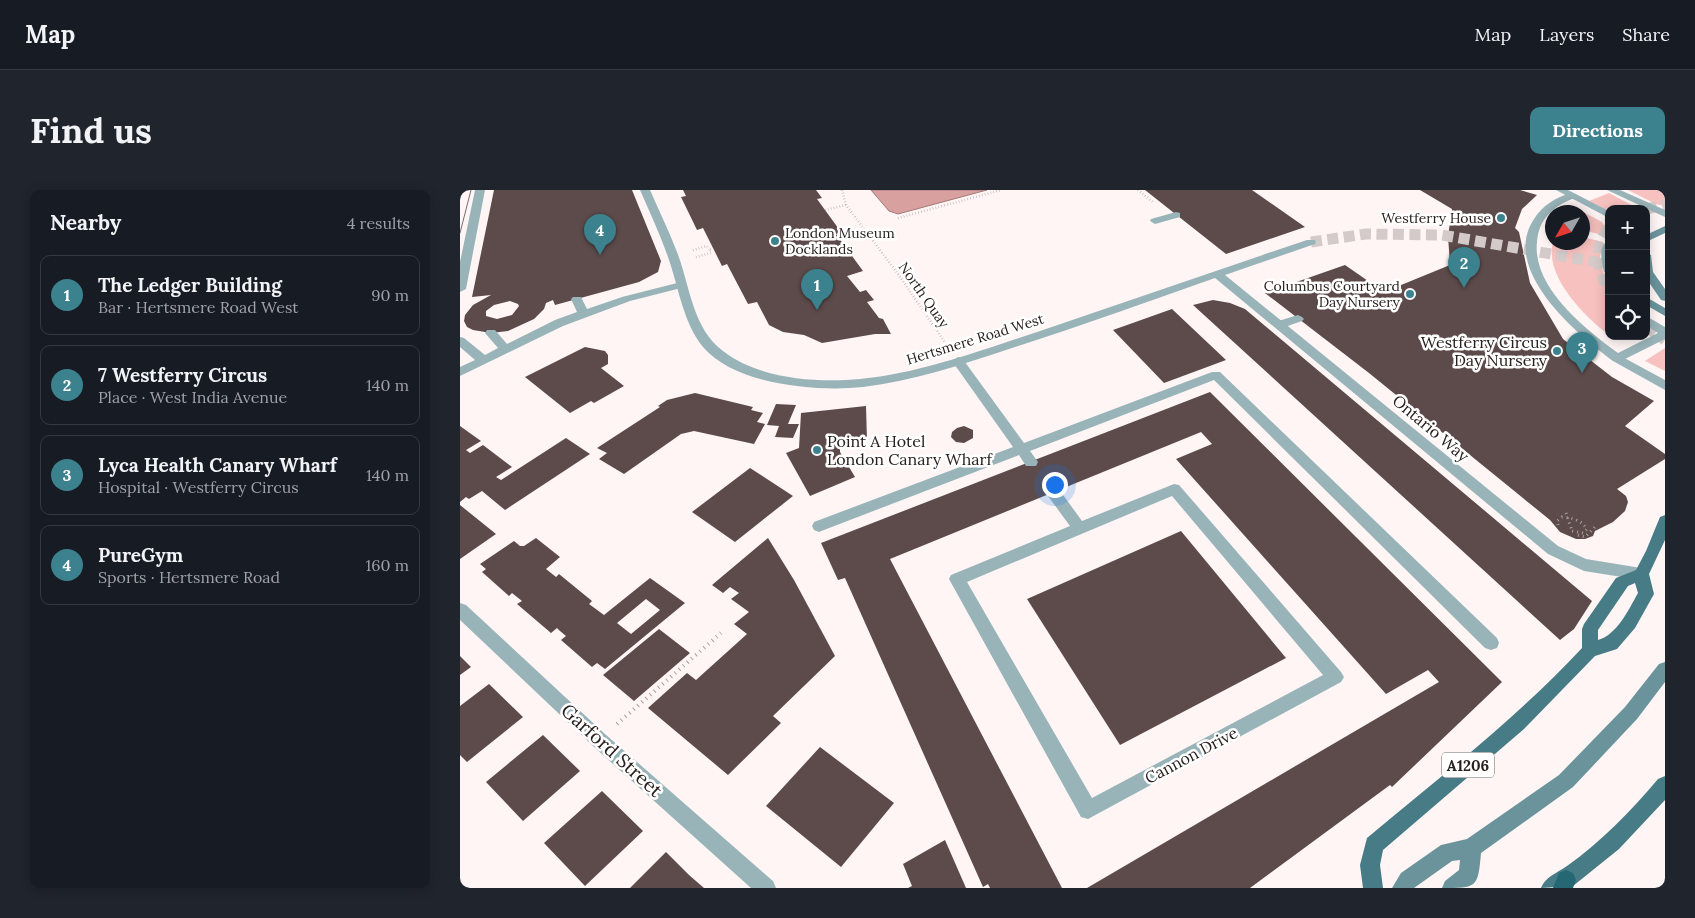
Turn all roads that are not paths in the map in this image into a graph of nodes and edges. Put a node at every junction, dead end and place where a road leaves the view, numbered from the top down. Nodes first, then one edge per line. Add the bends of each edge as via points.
1 (480, 190) edge
2 (645, 190) edge
3 (1561, 190) edge
4 (1612, 190) edge
5 (1571, 196) junction
6 (1595, 208) junction
7 (1605, 213) edge
8 (1665, 214) edge
9 (1176, 215) dead end
10 (1605, 218) edge
11 (1155, 221) dead end
12 (1665, 229) edge
13 (1650, 236) edge
14 (1311, 242) tunnel mouth
15 (1217, 274) junction
16 (1650, 275) edge
17 (682, 285) junction
18 (460, 289) edge
19 (1665, 298) edge
20 (577, 299) dead end
21 (1650, 303) edge
22 (1665, 313) edge
23 (584, 314) junction
24 (1298, 319) dead end
25 (1650, 322) edge
26 (1279, 325) junction
27 (491, 333) dead end
28 (1665, 333) edge
29 (460, 341) edge
30 (505, 349) junction
31 (1617, 358) junction
32 (483, 360) junction
33 (958, 361) junction
34 (460, 372) edge
35 (1665, 386) edge
36 (1022, 448) junction
37 (1031, 462) dead end
38 (1053, 492) dead end
39 (1665, 521) edge
40 (819, 526) dead end
41 (1079, 528) junction
42 (1642, 574) junction
43 (460, 610) edge
44 (1490, 643) dead end
45 (1590, 650) junction
46 (1665, 669) edge
47 (1665, 785) edge
48 (1471, 848) junction
49 (1560, 885) edge
50 (766, 888) edge
51 (1374, 888) edge
52 (1402, 888) edge
53 (1452, 888) edge

1 - 18 street
2 - 17 street, Hertsmere Road West via 673,255
3 - 5 street
4 - 8 street
5 - 6 street
5 - 31 street via 1554,203 1538,218 1532,234 1532,257 1544,286 1566,315
6 - 7 street
6 - 10 street
9 - 11 street
12 - 13 street
14 - 15 street, Hertsmere Road West
15 - 26 street, Ontario Way
15 - 33 street, Hertsmere Road West
16 - 19 street
17 - 23 street
17 - 33 street, Hertsmere Road West via 695,325 718,354 767,375 827,384 859,384 908,376
20 - 23 street
21 - 22 street
23 - 30 street
24 - 26 street
25 - 28 street
26 - 42 street, Ontario Way via 1553,550 1584,565
27 - 30 street
28 - 31 street
29 - 32 street
30 - 32 street
31 - 35 street
32 - 34 street
33 - 36 street
36 - 37 street
36 - 40 street
36 - 44 street via 1216,375
38 - 41 street
39 - 42 main road
41 - 41 street, Cannon Drive via 1174,489 1335,677 1088,810 957,579
42 - 45 main road via 1622,582 1590,629
42 - 45 main road, A1206 via 1646,594 1629,623 1610,644
43 - 50 street, Garford Street via 599,740
45 - 51 main road, A1206 via 1518,723 1374,845 1370,865
46 - 48 street via 1631,713 1566,781
47 - 49 main road via 1626,828
48 - 52 street via 1448,852 1408,880
48 - 53 street via 1468,875

